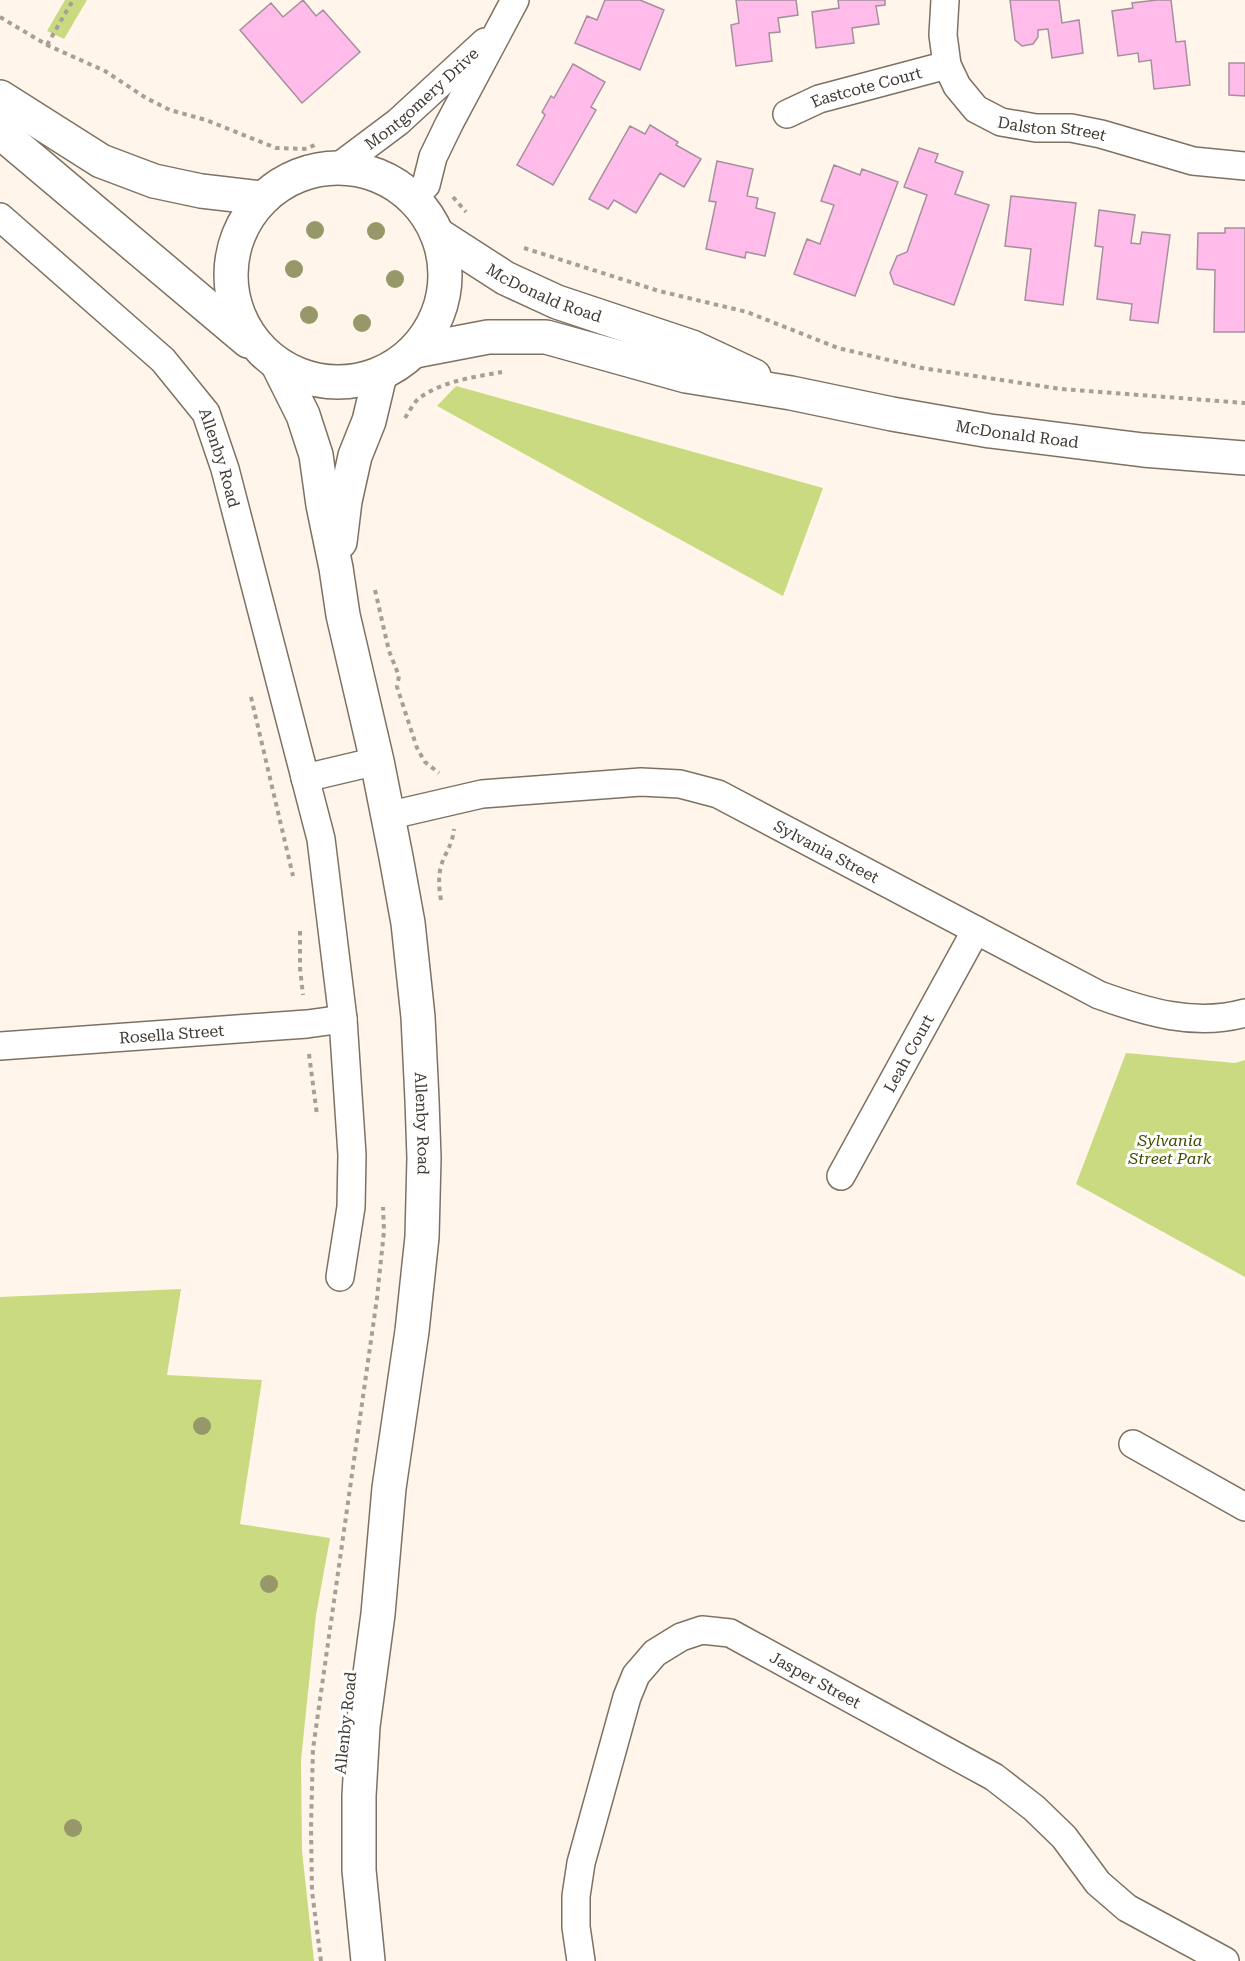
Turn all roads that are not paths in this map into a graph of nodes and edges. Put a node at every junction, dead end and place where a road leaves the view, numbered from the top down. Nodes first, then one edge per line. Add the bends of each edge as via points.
1 (515, 0) edge
2 (945, 0) edge
3 (501, 27) junction
4 (946, 65) junction
5 (0, 97) edge
6 (787, 114) dead end
7 (0, 132) edge
8 (332, 153) junction
9 (1245, 166) edge
10 (262, 198) junction
11 (414, 198) junction
12 (0, 217) edge
13 (437, 234) junction
14 (415, 351) junction
15 (270, 359) junction
16 (380, 375) junction
17 (791, 393) junction
18 (1245, 458) edge
19 (336, 568) junction
20 (377, 761) junction
21 (305, 778) junction
22 (387, 816) junction
23 (976, 930) junction
24 (1245, 1012) edge
25 (343, 1019) junction
26 (0, 1046) edge
27 (841, 1176) dead end
28 (340, 1277) dead end
29 (1133, 1444) dead end
30 (389, 1488) junction
31 (1245, 1508) edge
32 (346, 1961) edge
33 (368, 1961) edge
34 (581, 1961) edge
35 (1225, 1961) edge

1 - 3 street, Montgomery Drive
2 - 4 street, Dalston Street
3 - 8 street, Montgomery Drive via 398,122
3 - 11 street, Montgomery Drive via 433,157 426,185
4 - 6 street, Eastcote Court via 819,99
4 - 9 street, Dalston Street via 976,109 1001,122 1071,128 1193,160
5 - 10 main road via 101,161 154,181
7 - 15 main road, Allenby Road
8 - 10 main road via 310,171 284,181
8 - 11 main road via 391,181
10 - 15 main road via 242,226 231,258 231,291 241,324
11 - 13 main road via 428,214
12 - 21 street, Allenby Road via 163,360 206,413 225,470
13 - 14 main road via 445,264 444,296 433,326
13 - 17 main road, McDonald Road via 505,278 557,302 692,347
14 - 16 main road
14 - 17 main road, McDonald Road via 488,337 546,337 686,376
15 - 16 main road via 312,381 346,383
15 - 19 main road, Allenby Road via 303,415 316,455
16 - 19 main road, Allenby Road via 369,421 355,456
17 - 18 main road, McDonald Road via 990,432
19 - 20 main road, Allenby Road
20 - 21 street
20 - 22 main road, Allenby Road
21 - 25 street, Allenby Road via 321,838
22 - 23 street, Sylvania Street via 482,794 641,782 680,784 717,794
22 - 30 main road, Allenby Road via 408,922 418,1017 424,1158 422,1237
23 - 24 street, Sylvania Street via 1099,995 1144,1011 1191,1019
23 - 27 street, Leah Court
25 - 26 street, Rosella Street
25 - 28 street, Allenby Road via 352,1155 351,1207
29 - 31 street
30 - 32 main road, Allenby Road via 360,1608 341,1755 337,1861
30 - 33 main road, Allenby Road via 359,1796 359,1870
34 - 35 street, Jasper Street via 576,1896 581,1863 627,1696 636,1675 655,1653 702,1630 730,1633 994,1777 1064,1837 1098,1882 1127,1908

